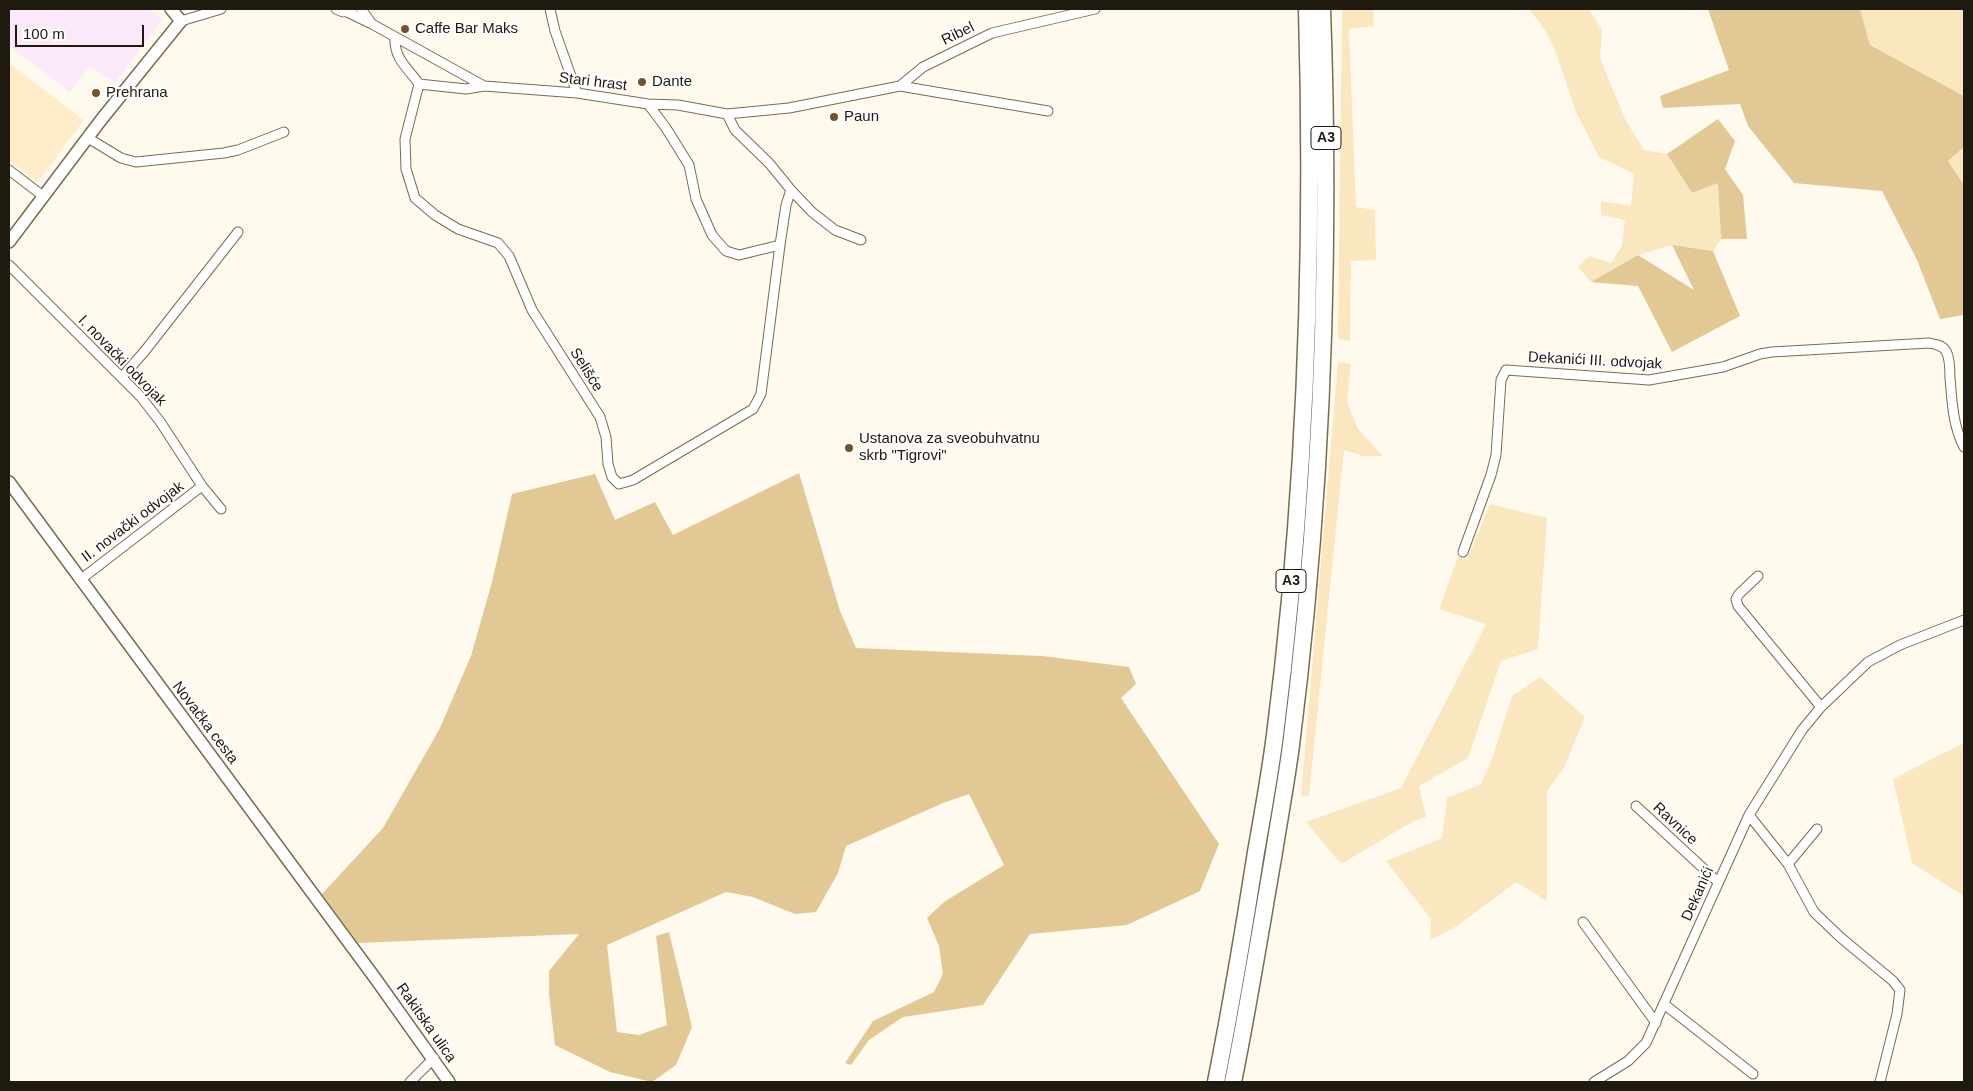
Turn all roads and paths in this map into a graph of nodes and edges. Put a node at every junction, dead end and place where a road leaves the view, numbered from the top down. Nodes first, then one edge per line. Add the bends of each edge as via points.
1 (171, 9) edge
2 (221, 9) edge
3 (336, 9) edge
4 (361, 9) edge
5 (550, 9) edge
6 (1095, 9) edge
7 (1307, 9) edge
8 (1322, 9) edge
9 (351, 10) edge
10 (181, 21) junction
11 (372, 24) junction
12 (395, 38) junction
13 (419, 84) junction
14 (484, 86) junction
15 (900, 86) junction
16 (576, 93) junction
17 (648, 104) junction
18 (1048, 111) dead end
19 (727, 114) junction
20 (284, 132) dead end
21 (88, 138) junction
22 (9, 170) edge
23 (791, 190) junction
24 (43, 196) junction
25 (238, 232) dead end
26 (861, 240) dead end
27 (9, 242) edge
28 (780, 245) junction
29 (9, 265) edge
30 (122, 377) junction
31 (1964, 448) edge
32 (9, 482) edge
33 (202, 486) junction
34 (221, 509) dead end
35 (1463, 552) dead end
36 (1758, 576) dead end
37 (80, 580) junction
38 (1964, 620) edge
39 (1821, 707) junction
40 (1636, 806) dead end
41 (1749, 815) junction
42 (1817, 829) dead end
43 (1788, 864) junction
44 (1718, 882) junction
45 (1583, 922) dead end
46 (378, 982) joint
47 (1664, 1004) junction
48 (1656, 1023) junction
49 (434, 1058) junction
50 (1753, 1074) dead end
51 (410, 1082) edge
52 (449, 1082) edge
53 (1216, 1082) edge
54 (1233, 1082) edge
55 (1594, 1082) edge
56 (1880, 1082) edge

1 - 10 street
2 - 10 street
3 - 9 street, Stari hrast
4 - 11 street, Stari hrast
5 - 16 street
6 - 15 street, Ribel via 992,33 923,67
7 - 53 highway, A3 via 1310,236 1301,462 1290,600 1275,736
8 - 54 highway, A3 via 1326,129 1325,276 1322,374 1306,609 1291,747
9 - 11 street, Stari hrast
10 - 21 street
11 - 12 street, Stari hrast
12 - 13 street via 394,49
12 - 14 street, Stari hrast
13 - 14 street via 466,89
13 - 28 street, Selišće via 405,139 406,169 415,198 458,229 498,243 509,256 532,310 600,417 612,476 619,484 633,480 753,409 761,394
14 - 16 street, Stari hrast
15 - 18 street, Ribel
15 - 19 street, Ribel via 789,108
16 - 17 street, Stari hrast
17 - 19 street, Stari hrast via 678,105
17 - 28 street via 689,165 696,199 712,235 726,251 739,255
19 - 23 street via 735,130
20 - 21 street via 224,153 136,162 121,158
21 - 24 street
22 - 24 street
23 - 26 street via 835,230
23 - 28 street
24 - 27 street
25 - 30 street
29 - 30 street, I. novački odvojak
30 - 33 street, I. novački odvojak via 161,423
31 - 35 street, Dekanići III. odvojak via 1954,417 1946,352 1941,346 1929,343 1772,352 1723,367 1650,380 1506,370 1501,380 1492,475
32 - 37 street, Novačka cesta
33 - 34 street, I. novački odvojak
33 - 37 street, II. novački odvojak
36 - 39 street via 1739,594 1736,599 1738,606
37 - 46 street, Novačka cesta
38 - 39 street, Dekanići via 1900,645 1868,662
39 - 41 street, Dekanići via 1802,730
40 - 44 street, Ravnice
41 - 43 street
41 - 44 street, Dekanići
42 - 43 street
43 - 56 street via 1814,912 1900,990
44 - 47 street, Dekanići
45 - 48 street
46 - 49 street, Rakitska ulica
47 - 48 street, Dekanići
47 - 50 street
48 - 55 street, Dekanići via 1640,1049
49 - 51 street
49 - 52 street, Rakitska ulica

